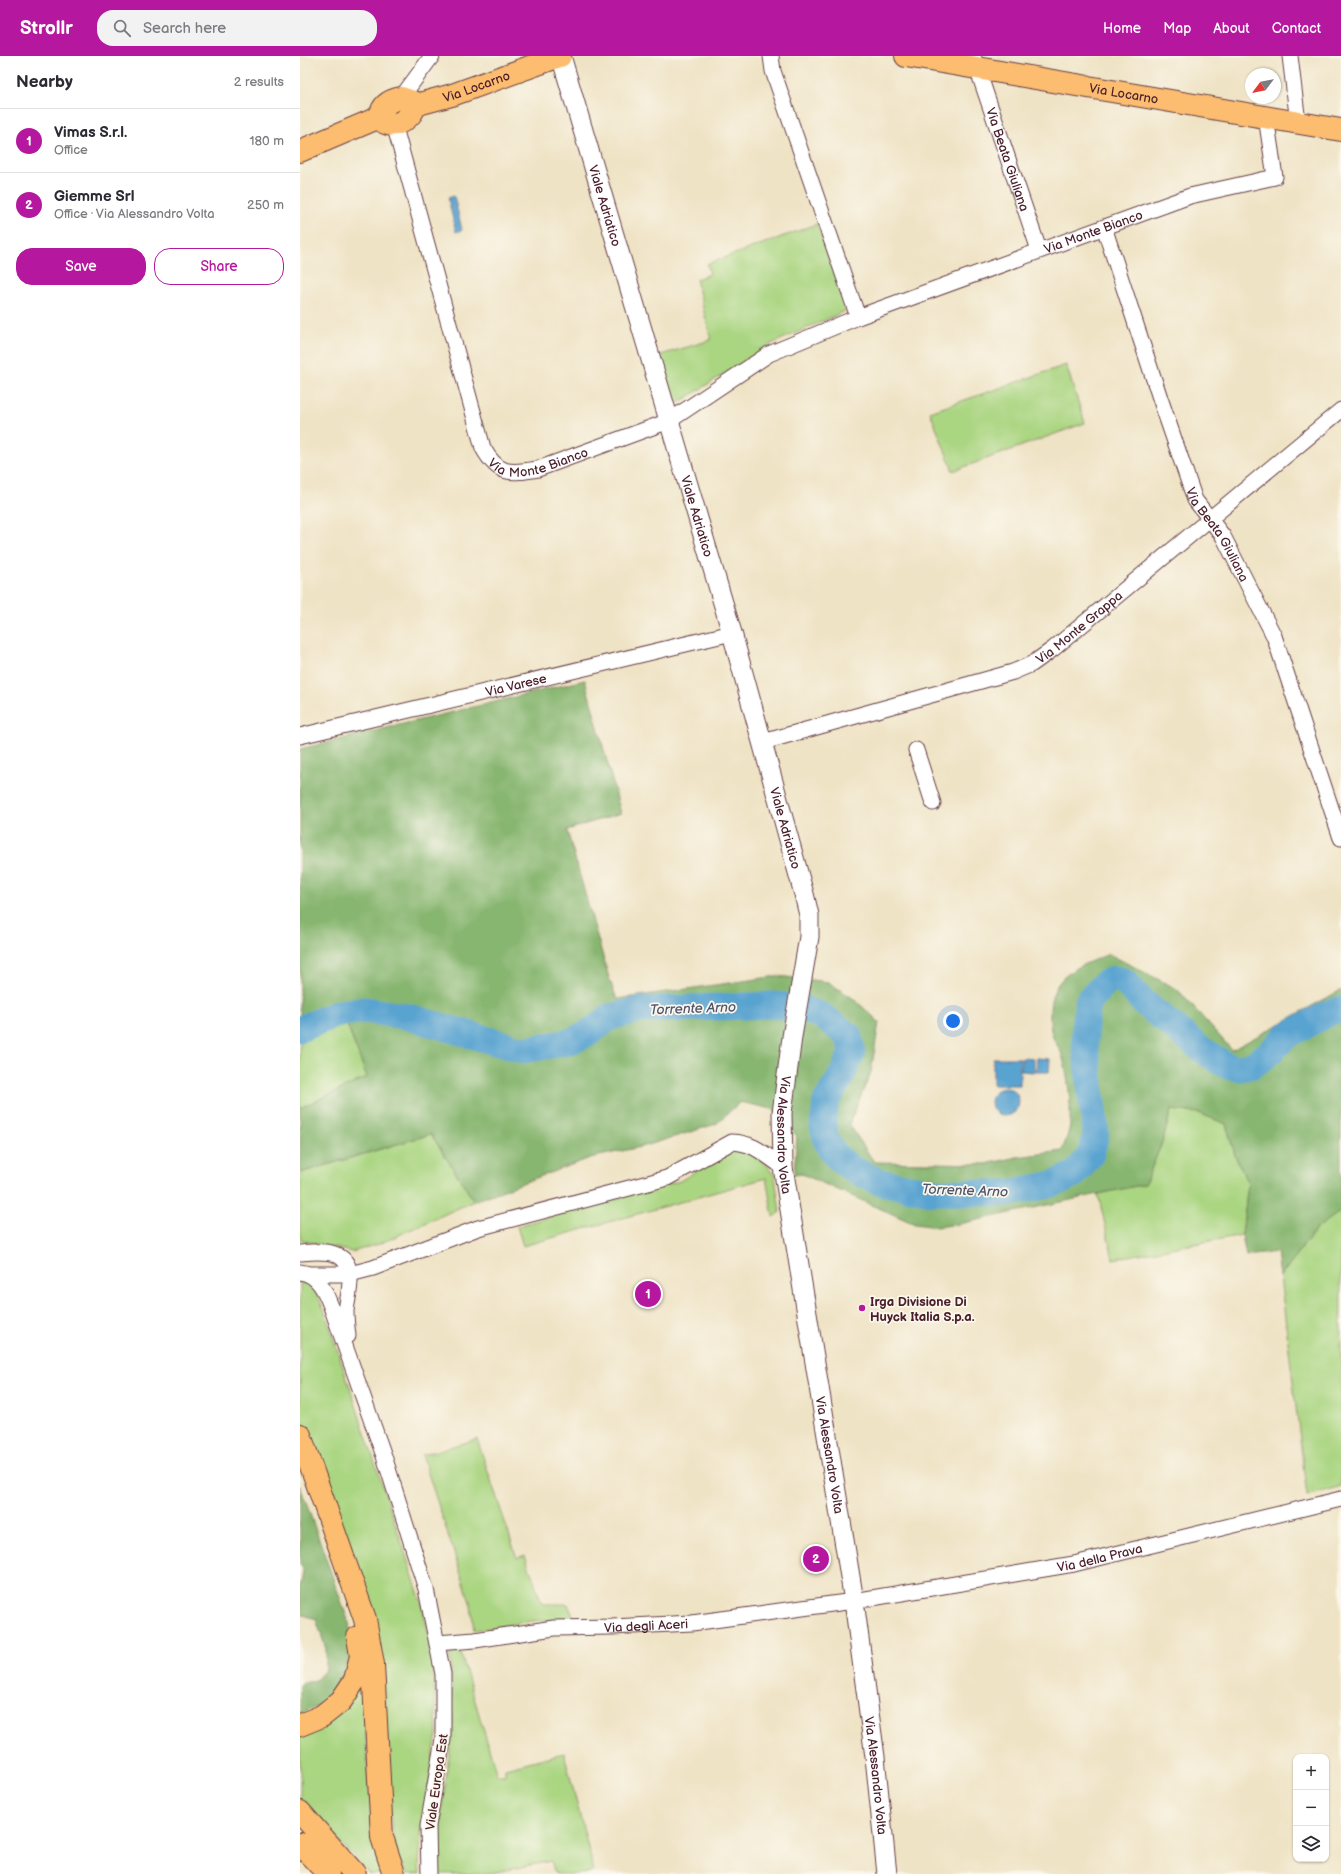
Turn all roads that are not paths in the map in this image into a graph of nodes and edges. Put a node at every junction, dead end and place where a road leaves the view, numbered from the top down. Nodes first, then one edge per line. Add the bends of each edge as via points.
1 (432, 56) edge
2 (560, 56) edge
3 (772, 56) edge
4 (906, 56) edge
5 (1290, 56) edge
6 (975, 62) edge
7 (408, 102) junction
8 (1266, 117) junction
9 (387, 121) junction
10 (1298, 123) junction
11 (1341, 130) edge
12 (300, 151) edge
13 (1104, 226) junction
14 (1040, 250) junction
15 (858, 317) junction
16 (1341, 410) edge
17 (669, 420) junction
18 (1210, 520) junction
19 (732, 633) junction
20 (300, 736) edge
21 (763, 742) junction
22 (916, 750) dead end
23 (933, 803) dead end
24 (1341, 838) edge
25 (792, 1037) joint
26 (783, 1167) junction
27 (300, 1253) edge
28 (304, 1273) edge
29 (350, 1274) junction
30 (350, 1356) junction
31 (300, 1436) edge
32 (300, 1462) edge
33 (1341, 1499) edge
34 (854, 1601) junction
35 (437, 1643) junction
36 (300, 1725) edge
37 (300, 1812) edge
38 (303, 1847) edge
39 (328, 1874) edge
40 (355, 1874) edge
41 (394, 1874) edge
42 (429, 1874) edge
43 (887, 1874) edge

1 - 7 street
2 - 7 main road, Via Locarno via 452,95
2 - 17 street, Viale Adriatico
3 - 15 street via 773,71
4 - 6 main road, Via Locarno
5 - 10 street
6 - 8 main road, Via Locarno
6 - 14 street, Via Beata Giuliana
7 - 9 main road via 411,115 406,120
8 - 10 main road, Via Locarno
8 - 13 street, Via Monte Bianco via 1275,177 1190,196
9 - 12 main road
9 - 17 street, Via Monte Bianco via 483,448 491,462 504,471 538,469
10 - 11 main road, Via Locarno
13 - 14 street, Via Monte Bianco
13 - 18 street, Via Beata Giuliana via 1195,500
14 - 15 street, Via Monte Bianco
15 - 17 street, Via Monte Bianco via 769,354
16 - 18 street, Via Monte Grappa
17 - 19 street, Viale Adriatico
18 - 21 street, Via Monte Grappa via 1032,664 965,686
18 - 24 street, Via Beata Giuliana via 1222,536 1274,636
19 - 20 street, Via Varese
19 - 21 street, Viale Adriatico
21 - 25 street, Viale Adriatico via 809,915 803,981
22 - 23 street
25 - 26 street, Via Alessandro Volta via 782,1113
26 - 29 street via 755,1146 732,1142 667,1178 478,1228 373,1268
26 - 34 street, Via Alessandro Volta
27 - 29 street via 336,1254 347,1265
28 - 29 street
28 - 30 street via 316,1279 326,1293
29 - 30 street via 346,1318
30 - 35 street, Viale Europa Est via 426,1589
31 - 41 main road via 365,1619 373,1664 382,1837
32 - 36 main road via 355,1622 361,1656 355,1680 342,1701 322,1716
33 - 34 street, Via della Prava via 1074,1564
34 - 35 street, Via degli Aceri via 692,1623 612,1628 554,1628
34 - 43 street, Via Alessandro Volta via 875,1757
35 - 42 street, Viale Europa Est via 443,1674 443,1739 428,1826
37 - 40 main road
38 - 39 main road

